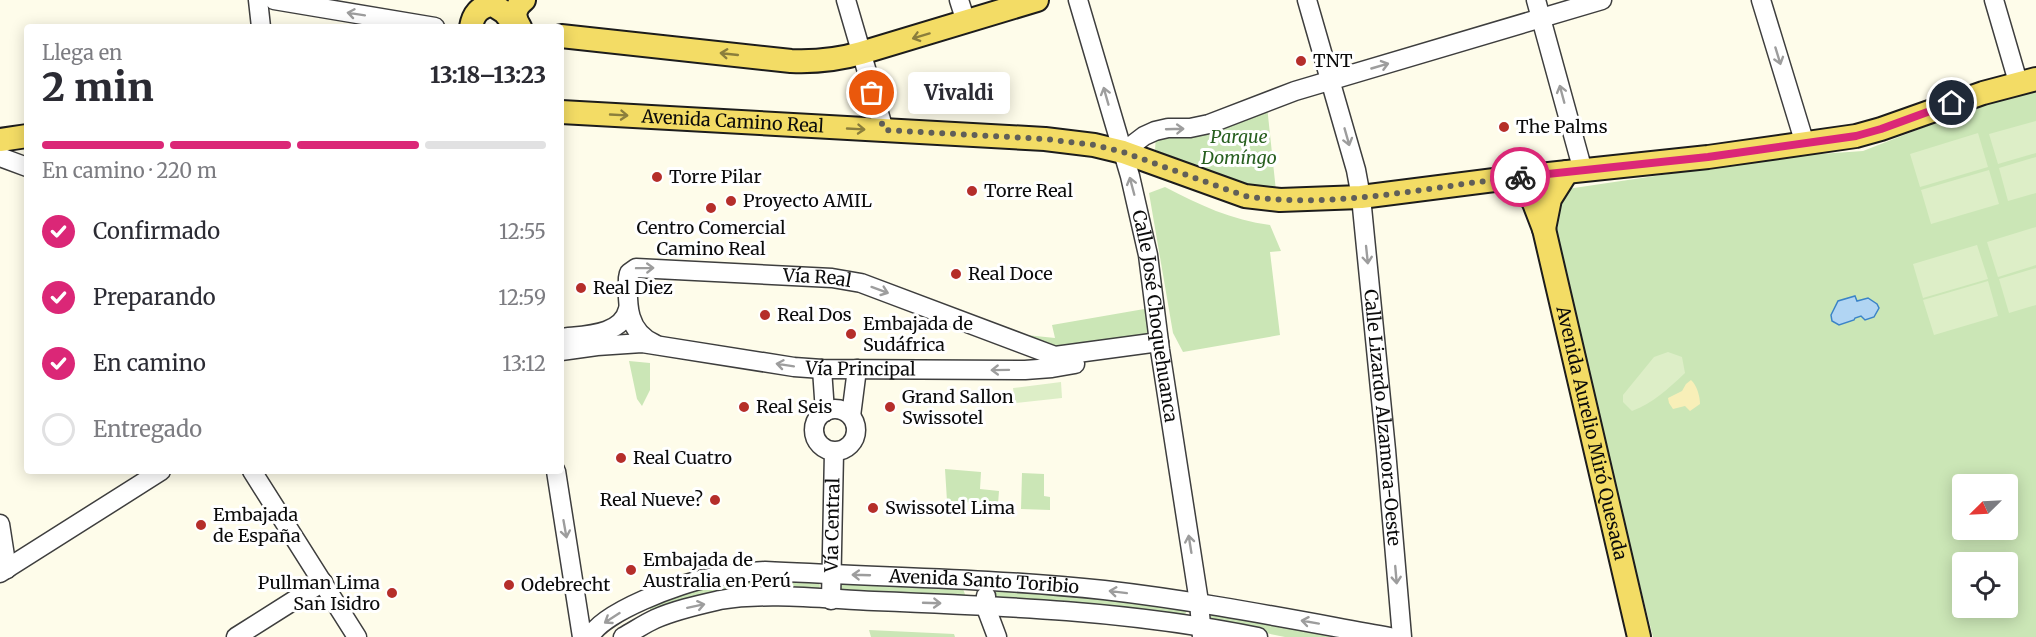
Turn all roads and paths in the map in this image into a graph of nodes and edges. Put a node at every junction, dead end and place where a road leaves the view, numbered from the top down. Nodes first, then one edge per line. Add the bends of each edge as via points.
1 (258, 0) edge
2 (524, 0) edge
3 (846, 0) edge
4 (959, 0) edge
5 (1037, 0) edge
6 (1078, 0) edge
7 (1307, 0) edge
8 (1536, 0) edge
9 (1602, 0) edge
10 (1761, 0) edge
11 (1994, 0) edge
12 (286, 1) edge
13 (475, 16) edge
14 (1542, 18) junction
15 (966, 22) junction
16 (261, 24) edge
17 (418, 24) edge
18 (515, 24) edge
19 (517, 24) edge
20 (564, 36) edge
21 (861, 53) junction
22 (1331, 80) junction
23 (2027, 81) edge
24 (564, 112) edge
25 (884, 130) junction
26 (24, 136) edge
27 (0, 140) edge
28 (1805, 144) junction
29 (1123, 152) junction
30 (0, 157) edge
31 (24, 166) edge
32 (1575, 172) junction
33 (1518, 177) junction
34 (1361, 197) junction
35 (1544, 230) junction
36 (628, 309) junction
37 (564, 337) edge
38 (655, 344) junction
39 (1159, 346) junction
40 (1031, 347) junction
41 (564, 351) edge
42 (822, 369) junction
43 (857, 369) junction
44 (1025, 370) junction
45 (825, 412) junction
46 (851, 416) junction
47 (834, 452) junction
48 (156, 474) edge
49 (254, 474) edge
50 (556, 474) edge
51 (0, 525) edge
52 (3, 571) edge
53 (831, 574) junction
54 (986, 580) junction
55 (323, 582) junction
56 (831, 600) junction
57 (643, 601) junction
58 (1199, 602) junction
59 (986, 605) junction
60 (654, 619) junction
61 (1202, 631) edge
62 (236, 637) edge
63 (357, 637) edge
64 (582, 637) edge
65 (590, 637) edge
66 (623, 637) edge
67 (997, 637) edge
68 (1258, 637) edge
69 (1390, 637) edge
70 (1402, 637) edge
71 (1639, 637) edge

1 - 16 street
2 - 19 main road via 515,14
3 - 21 street
4 - 15 street
5 - 15 main road
29 -> 6 street, Calle José Choquehuanca
7 - 22 street, Calle Lizardo Alzamora-Oeste
8 - 14 street
9 - 14 street
10 -> 28 street
11 - 23 street
17 -> 12 street
13 - 18 main road via 493,5
22 -> 14 street
32 -> 14 street
15 -> 21 main road
21 -> 20 main road via 836,59 791,61
21 - 25 street
29 -> 22 street via 1155,131 1209,124
22 -> 34 street, Calle Lizardo Alzamora-Oeste
23 - 28 main road, Avenida Camino Real via 1881,129
24 -> 25 main road, Avenida Camino Real
25 - 29 main road, Avenida Camino Real via 1045,139
26 - 27 main road
28 - 32 main road, Avenida Camino Real
29 - 34 main road, Avenida Camino Real via 1245,196 1280,200
39 -> 29 street, Calle José Choquehuanca via 1148,255
30 - 31 street
32 - 33 main road, Avenida Camino Real
32 - 35 main road, Avenida Aurelio Miró Quesada via 1560,181 1550,199
33 - 34 main road, Avenida Camino Real
33 - 35 main road, Avenida Aurelio Miró Quesada
34 -> 70 street, Calle Lizardo Alzamora-Oeste
35 - 71 main road, Avenida Aurelio Miró Quesada
36 - 37 street via 623,322 610,329
36 - 38 street, Vía Real via 637,333
36 -> 40 street, Vía Real via 628,278 638,268 832,278 874,287
38 - 41 street, Vía Principal
42 -> 38 street, Vía Principal
39 - 40 street, Vía Real via 1064,356
39 - 44 street, Vía Principal
58 -> 39 street, Calle José Choquehuanca
40 - 44 street via 1036,360
42 - 43 street, Vía Principal
42 - 45 street, Vía Central
44 -> 43 street, Vía Principal
43 - 46 street, Vía Central
45 - 46 street via 838,409
45 - 47 street, Vía Central via 815,422 814,435 822,447
46 - 47 street, Vía Central via 856,436 848,448
47 - 53 street, Vía Central
48 - 52 street
49 - 55 street
50 -> 64 street
51 - 52 street
54 -> 53 street, Avenida Santo Toribio
53 - 56 street, Vía Central
53 - 57 street, Avenida Santo Toribio via 741,572 707,578
58 -> 54 street, Avenida Santo Toribio
54 - 59 street
55 - 62 street
55 - 63 street
56 -> 59 street, Avenida Santo Toribio
60 -> 56 street, Avenida Santo Toribio via 723,600
57 - 60 street via 645,612
57 -> 65 street, Avenida Santo Toribio via 608,620
58 - 61 street, Calle José Choquehuanca
69 -> 58 street, Avenida Santo Toribio
59 - 61 street, Avenida Santo Toribio via 1102,614
59 - 67 street
60 - 66 street, Avenida Santo Toribio
61 - 68 street, Avenida Santo Toribio

